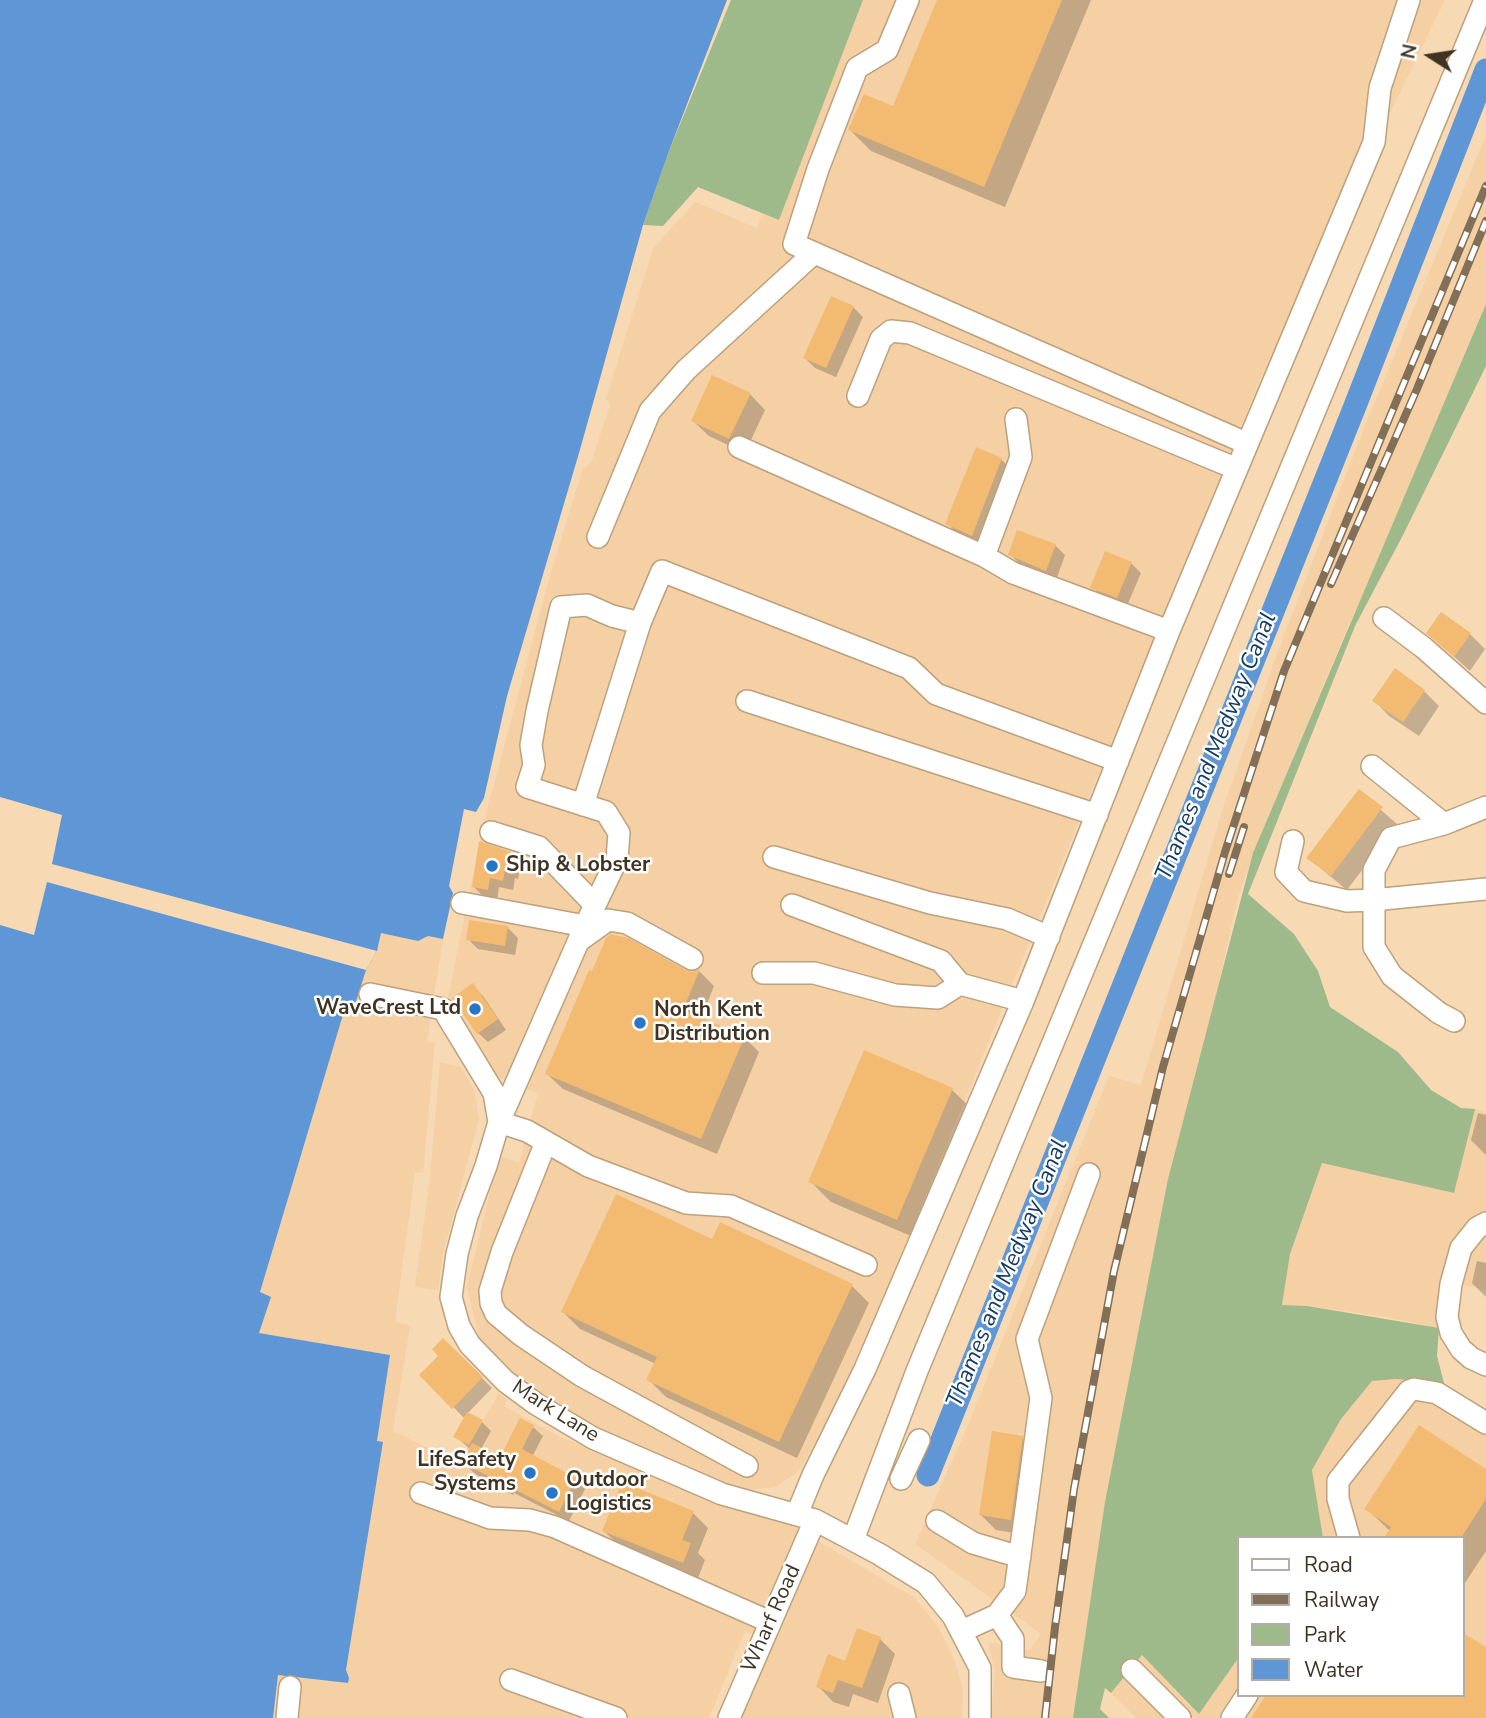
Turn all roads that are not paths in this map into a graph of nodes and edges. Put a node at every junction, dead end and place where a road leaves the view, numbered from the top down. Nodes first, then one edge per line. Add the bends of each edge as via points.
1 (908, 0) edge
2 (1409, 0) edge
3 (1486, 0) edge
4 (814, 253) junction
5 (858, 396) dead end
6 (1016, 419) dead end
7 (1246, 443) junction
8 (739, 447) dead end
9 (1237, 469) junction
10 (598, 537) dead end
11 (984, 556) junction
12 (1384, 618) dead end
13 (640, 623) junction
14 (1169, 631) junction
15 (747, 701) dead end
16 (1486, 703) edge
17 (1118, 761) junction
18 (1372, 766) dead end
19 (583, 804) junction
20 (1486, 807) edge
21 (1097, 815) junction
22 (1444, 824) junction
23 (491, 832) dead end
24 (1293, 841) dead end
25 (774, 857) dead end
26 (1486, 889) edge
27 (1373, 900) junction
28 (462, 903) dead end
29 (595, 905) junction
30 (792, 905) dead end
31 (582, 933) junction
32 (1049, 937) junction
33 (692, 959) dead end
34 (763, 973) dead end
35 (960, 984) junction
36 (370, 994) dead end
37 (1023, 1000) junction
38 (1454, 1021) dead end
39 (499, 1122) junction
40 (545, 1142) junction
41 (1088, 1174) dead end
42 (1486, 1223) edge
43 (866, 1265) dead end
44 (1486, 1365) edge
45 (1486, 1423) edge
46 (919, 1440) dead end
47 (747, 1466) dead end
48 (901, 1479) dead end
49 (421, 1493) dead end
50 (806, 1517) junction
51 (937, 1521) dead end
52 (1348, 1536) edge
53 (853, 1540) junction
54 (1020, 1557) junction
55 (997, 1615) junction
56 (770, 1622) junction
57 (962, 1632) junction
58 (1132, 1670) dead end
59 (1041, 1671) dead end
60 (511, 1680) dead end
61 (290, 1687) dead end
62 (899, 1694) dead end
63 (1246, 1697) edge
64 (287, 1718) edge
65 (616, 1718) edge
66 (729, 1718) edge
67 (905, 1718) edge
68 (980, 1718) edge
69 (1180, 1718) edge
70 (1232, 1718) edge

1 - 4 street via 887,50 857,68 817,169 794,244
2 - 7 street, Wharf Road via 1380,88 1374,142
3 - 53 street via 917,1371
4 - 7 street
4 - 10 street via 685,370 650,411
5 - 9 street via 881,339 891,331 910,333
6 - 11 street via 1021,457
7 - 9 street, Wharf Road
8 - 11 street
9 - 14 street, Wharf Road
11 - 14 street via 1013,573
12 - 16 street
13 - 17 street via 662,571 908,668 936,694
13 - 19 street
13 - 19 street via 587,605 561,607 537,711 531,745 534,765 527,788
14 - 17 street, Wharf Road
15 - 21 street
17 - 21 street, Wharf Road
18 - 22 street
19 - 29 street via 606,812 620,833 617,859
20 - 22 street
21 - 32 street, Wharf Road
22 - 27 street via 1391,838 1374,870
23 - 29 street via 538,847
24 - 27 street via 1286,872 1304,891 1347,901
25 - 32 street via 930,903 1007,919
26 - 27 street
27 - 38 street via 1374,947 1392,976
28 - 31 street
29 - 31 street
30 - 35 street via 941,961
31 - 33 street via 608,920 627,923
31 - 39 street
32 - 37 street, Wharf Road
34 - 35 street via 814,972 895,995 938,998
35 - 37 street
36 - 39 street, Mark Lane via 443,1009 494,1093
37 - 50 street, Wharf Road via 865,1369 813,1475
39 - 40 street
39 - 50 street, Mark Lane via 467,1216 450,1297 470,1345 515,1389 593,1438 722,1494
40 - 43 street via 588,1166 686,1203 731,1206
40 - 47 street via 490,1291 496,1314 582,1376
41 - 54 street via 1027,1339 1041,1398
42 - 44 street via 1461,1248 1447,1320 1464,1351
45 - 52 street via 1437,1392 1409,1391 1338,1481
46 - 48 street
49 - 56 street via 490,1518 530,1520 555,1527
50 - 53 street, Mark Lane
50 - 56 street, Wharf Road
51 - 54 street via 973,1543
53 - 57 street, Mark Lane via 926,1583
54 - 55 street via 1015,1591
55 - 57 street
55 - 59 street via 1013,1639 1013,1667
56 - 66 street, Wharf Road
57 - 68 street, Mark Lane via 980,1668
58 - 69 street
60 - 65 street
61 - 64 street
62 - 67 street
63 - 70 street

